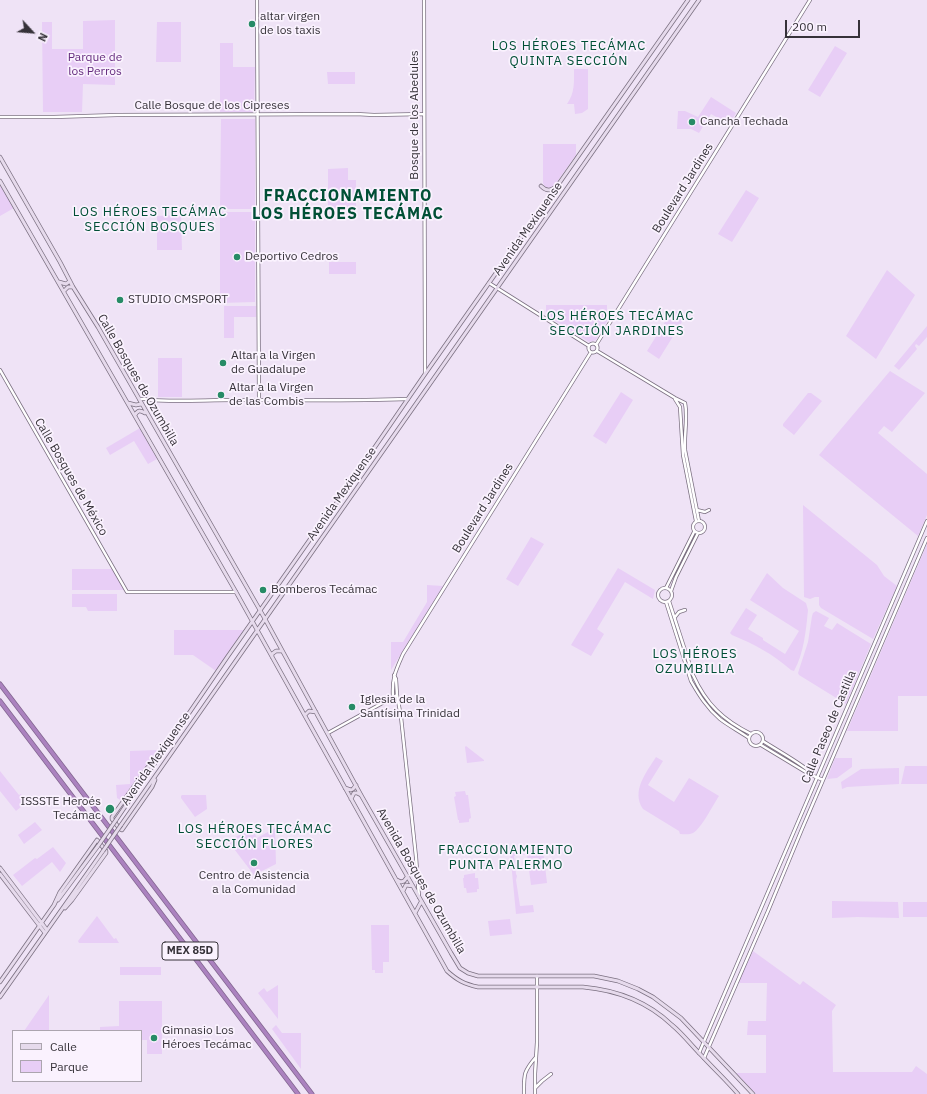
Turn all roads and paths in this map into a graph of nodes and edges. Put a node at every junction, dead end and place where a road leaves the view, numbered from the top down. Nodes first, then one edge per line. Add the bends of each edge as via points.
1 (256, 0) edge
2 (424, 0) edge
3 (688, 0) edge
4 (698, 0) edge
5 (810, 0) edge
6 (424, 114) junction
7 (257, 115) junction
8 (0, 117) edge
9 (0, 158) edge
10 (0, 181) edge
11 (560, 182) junction
12 (541, 186) dead end
13 (70, 281) junction
14 (59, 282) junction
15 (489, 283) junction
16 (73, 287) junction
17 (497, 288) junction
18 (64, 291) junction
19 (596, 345) junction
20 (589, 346) junction
21 (597, 351) junction
22 (591, 352) junction
23 (0, 370) edge
24 (425, 374) junction
25 (675, 398) junction
26 (139, 399) junction
27 (408, 399) junction
28 (148, 400) junction
29 (259, 400) junction
30 (127, 402) junction
31 (141, 404) junction
32 (147, 414) junction
33 (135, 415) junction
34 (681, 422) junction
35 (685, 424) junction
36 (697, 510) junction
37 (709, 510) dead end
38 (698, 521) junction
39 (927, 521) edge
40 (696, 533) junction
41 (927, 538) edge
42 (666, 588) junction
43 (671, 590) junction
44 (236, 592) junction
45 (668, 602) junction
46 (685, 610) dead end
47 (260, 611) junction
48 (675, 617) junction
49 (265, 619) junction
50 (252, 622) junction
51 (257, 630) junction
52 (282, 651) junction
53 (272, 657) junction
54 (394, 675) junction
55 (0, 684) edge
56 (397, 695) junction
57 (393, 697) junction
58 (0, 701) edge
59 (847, 707) junction
60 (852, 710) junction
61 (316, 712) junction
62 (305, 715) junction
63 (328, 733) junction
64 (751, 734) junction
65 (749, 738) junction
66 (762, 743) junction
67 (157, 759) junction
68 (820, 771) junction
69 (158, 774) junction
70 (825, 775) junction
71 (817, 778) junction
72 (823, 780) junction
73 (356, 784) junction
74 (814, 785) junction
75 (344, 788) junction
76 (820, 788) junction
77 (361, 795) junction
78 (351, 799) junction
79 (0, 868) edge
80 (0, 874) edge
81 (408, 876) junction
82 (397, 880) junction
83 (413, 886) junction
84 (402, 890) junction
85 (419, 897) junction
86 (421, 902) junction
87 (54, 905) junction
88 (415, 913) junction
89 (57, 917) junction
90 (40, 924) junction
91 (46, 931) junction
92 (537, 976) junction
93 (0, 982) edge
94 (537, 987) junction
95 (0, 998) edge
96 (704, 1042) junction
97 (708, 1047) junction
98 (699, 1052) junction
99 (536, 1057) junction
100 (704, 1058) junction
101 (551, 1074) dead end
102 (535, 1089) junction
103 (298, 1094) edge
104 (312, 1094) edge
105 (524, 1094) edge
106 (535, 1094) edge
107 (738, 1094) edge
108 (753, 1094) edge

1 - 7 street
2 - 6 street, Bosque de los Abedules
3 - 11 main road, Avenida Mexiquense
4 - 17 main road, Avenida Mexiquense
5 - 19 street, Boulevard Jardines
6 - 7 street, Calle Bosque de los Cipreses
6 - 24 street, Bosque de los Abedules
7 - 8 street, Calle Bosque de los Cipreses
7 - 29 street
9 - 13 main road, Calle Bosques de Ozumbilla
10 - 14 main road, Calle Bosques de Ozumbilla
11 - 12 main road via 549,190
11 - 15 main road, Avenida Mexiquense
13 - 14 main road via 66,284
13 - 16 main road, Calle Bosques de Ozumbilla
14 - 18 main road, Calle Bosques de Ozumbilla
15 - 17 street
15 - 24 main road, Avenida Mexiquense
16 - 18 main road via 68,287
16 - 26 main road, Calle Bosques de Ozumbilla
17 - 20 street
17 - 49 main road, Avenida Mexiquense
18 - 30 main road, Calle Bosques de Ozumbilla
19 - 20 street
19 - 21 street
20 - 22 street
21 - 22 street
21 - 25 street
22 - 54 street, Boulevard Jardines via 403,654
23 - 44 street, Calle Bosques de México via 127,592
24 - 27 main road, Avenida Mexiquense
25 - 34 street via 680,407
25 - 35 street via 685,403
26 - 28 street
26 - 31 main road, Calle Bosques de Ozumbilla
27 - 29 street
27 - 47 main road, Avenida Mexiquense
28 - 29 street
28 - 31 street
30 - 31 main road via 136,406
30 - 33 main road, Calle Bosques de Ozumbilla
31 - 32 main road, Calle Bosques de Ozumbilla
32 - 33 main road via 139,410
32 - 47 main road, Calle Bosques de Ozumbilla
33 - 44 main road, Calle Bosques de Ozumbilla
34 - 35 street
34 - 38 street via 683,455
35 - 36 street via 685,450
36 - 37 street
36 - 38 street
38 - 40 street via 692,526
38 - 40 street via 705,527 701,533
39 - 59 street, Calle Paseo de Castilla
40 - 42 street
40 - 43 street
41 - 60 street, Calle Paseo de Castilla
42 - 43 street
42 - 45 street via 662,589 658,597 663,602
43 - 45 street via 672,596
44 - 50 main road, Calle Bosques de Ozumbilla
45 - 48 street
45 - 65 street via 695,688 719,718
46 - 48 street
47 - 49 main road, Avenida Bosques de Ozumbilla
47 - 50 main road, Avenida Mexiquense
48 - 64 street via 693,675 705,698 721,715
49 - 51 main road, Avenida Mexiquense
49 - 52 main road, Avenida Bosques de Ozumbilla
50 - 51 main road, Avenida Bosques de Ozumbilla
50 - 67 main road, Avenida Mexiquense
51 - 53 main road, Avenida Bosques de Ozumbilla
51 - 69 main road, Avenida Mexiquense
52 - 53 main road via 276,651
52 - 61 main road, Avenida Bosques de Ozumbilla
53 - 62 main road, Avenida Bosques de Ozumbilla
54 - 56 street
54 - 57 street
55 - 104 highway, MEX 85D
56 - 57 street
56 - 85 street
57 - 63 street
58 - 103 highway, MEX 85D
59 - 60 street
59 - 68 street, Calle Paseo de Castilla
60 - 70 street, Calle Paseo de Castilla
61 - 62 main road via 309,711
61 - 63 main road, Avenida Bosques de Ozumbilla
62 - 75 main road, Avenida Bosques de Ozumbilla
63 - 73 main road, Avenida Bosques de Ozumbilla
64 - 65 street
64 - 66 street via 760,734
65 - 66 street via 753,746
66 - 71 street
67 - 69 main road via 147,768 112,817 120,830 152,787
67 - 87 main road, Avenida Mexiquense, bridge
68 - 70 street
68 - 71 street, Calle Paseo de Castilla
69 - 89 main road, Avenida Mexiquense, bridge
70 - 72 street, Calle Paseo de Castilla
71 - 72 street
71 - 74 street, Calle Paseo de Castilla
72 - 76 street, Calle Paseo de Castilla
73 - 75 main road via 351,790
73 - 77 main road, Avenida Bosques de Ozumbilla
74 - 76 street via 817,783
74 - 96 street, Calle Paseo de Castilla
75 - 78 main road, Avenida Bosques de Ozumbilla
76 - 97 street, Calle Paseo de Castilla
77 - 78 main road via 354,793
77 - 81 main road, Avenida Bosques de Ozumbilla
78 - 82 main road, Avenida Bosques de Ozumbilla
79 - 90 main road
80 - 90 main road
81 - 82 main road via 404,881
81 - 83 main road, Avenida Bosques de Ozumbilla
82 - 84 main road, Avenida Bosques de Ozumbilla
83 - 84 main road via 406,886
83 - 85 main road, Avenida Bosques de Ozumbilla
84 - 88 main road, Avenida Bosques de Ozumbilla
85 - 86 main road, Avenida Bosques de Ozumbilla
86 - 88 main road
86 - 92 main road, Avenida Bosques de Ozumbilla via 460,968 478,976
87 - 89 main road via 60,892 96,840 98,841 106,853
87 - 90 main road, Avenida Mexiquense
88 - 94 main road, Avenida Bosques de Ozumbilla via 447,971 456,979 478,987
89 - 91 main road, Avenida Mexiquense
90 - 91 main road
90 - 93 main road, Avenida Mexiquense
91 - 95 main road, Avenida Mexiquense
92 - 94 street
92 - 96 main road, Avenida Bosques de Ozumbilla via 594,976 618,981 653,997 681,1018
94 - 98 main road, Avenida Bosques de Ozumbilla via 597,988 626,996 672,1024
94 - 99 street
96 - 97 main road, Avenida Bosques de Ozumbilla
96 - 98 street, Calle Paseo de Castilla
97 - 100 street, Calle Paseo de Castilla
97 - 108 main road, Avenida Bosques de Ozumbilla
98 - 100 main road, Avenida Bosques de Ozumbilla
99 - 102 street
99 - 105 street via 524,1074
100 - 107 main road, Avenida Bosques de Ozumbilla
101 - 102 street
102 - 106 street

